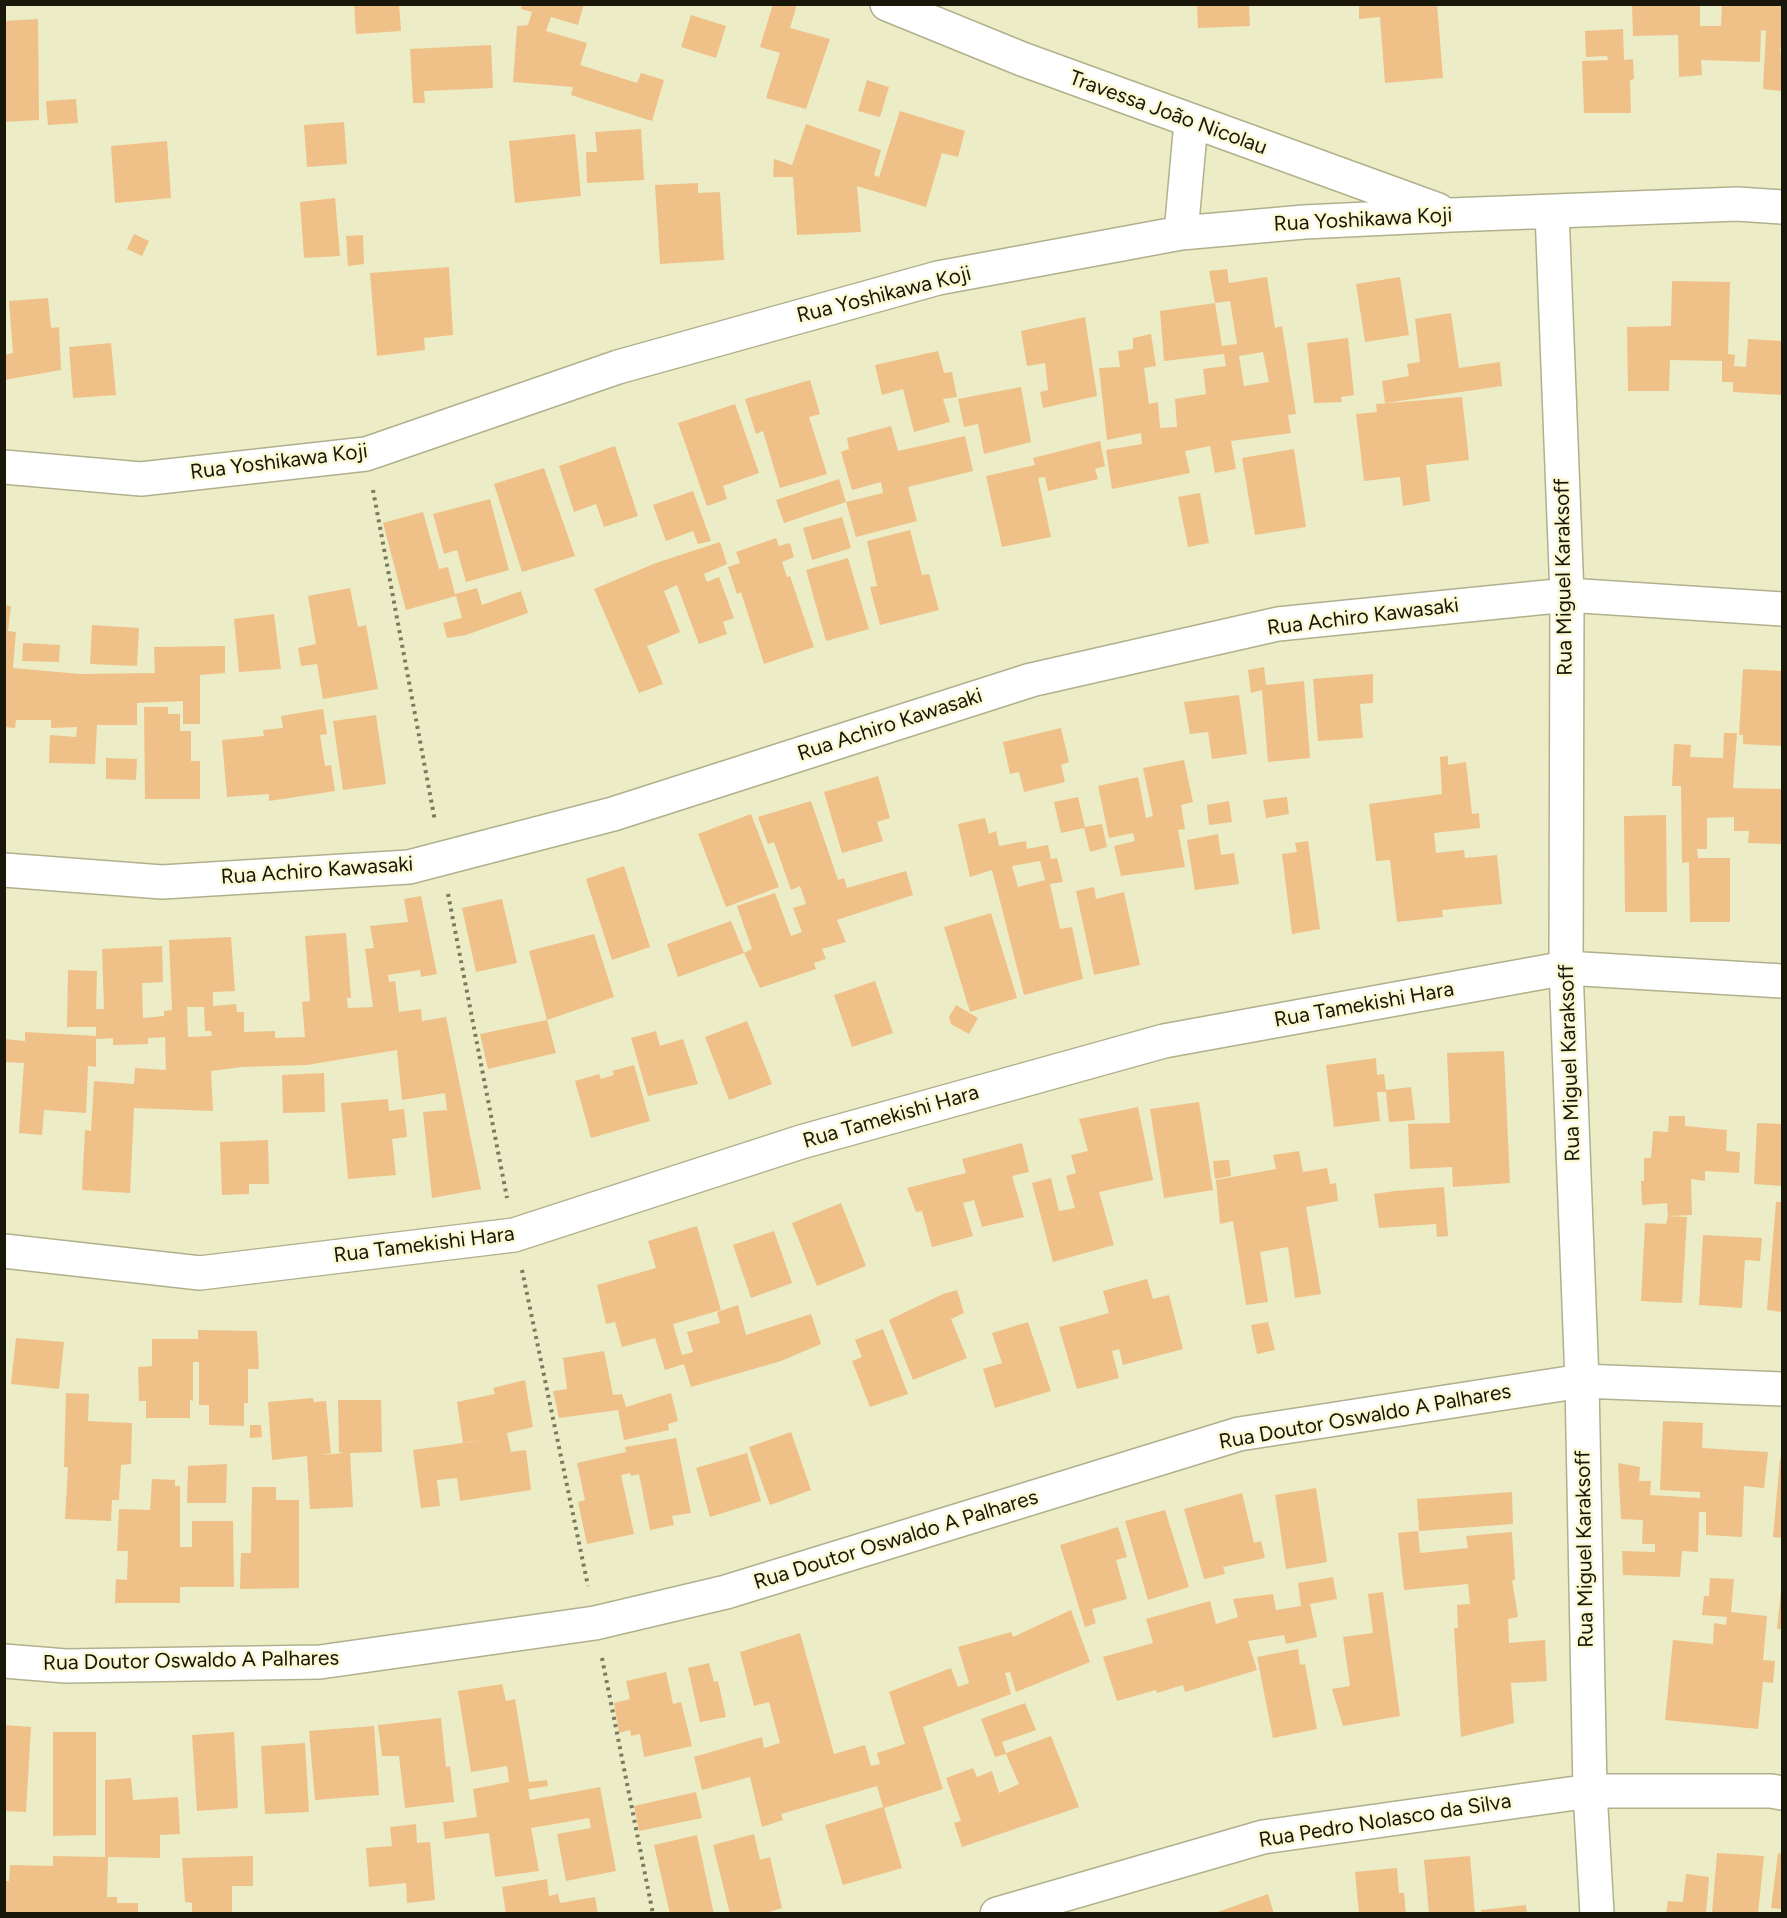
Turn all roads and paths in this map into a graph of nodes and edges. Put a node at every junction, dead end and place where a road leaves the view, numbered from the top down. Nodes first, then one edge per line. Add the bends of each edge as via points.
1 (887, 4) edge
2 (1191, 122) junction
3 (1782, 207) edge
4 (1552, 212) junction
5 (1451, 215) junction
6 (1182, 233) junction
7 (366, 454) junction
8 (4, 467) edge
9 (1567, 595) junction
10 (1782, 609) edge
11 (442, 858) junction
12 (4, 870) edge
13 (1566, 968) junction
14 (1782, 981) edge
15 (514, 1236) junction
16 (4, 1251) edge
17 (1582, 1381) junction
18 (1782, 1389) edge
19 (595, 1623) junction
20 (4, 1661) edge
21 (1590, 1791) junction
22 (1782, 1793) edge
23 (653, 1914) edge
24 (997, 1914) edge
25 (1597, 1914) edge

1 - 2 street, Travessa João Nicolau
2 - 5 street, Travessa João Nicolau
2 - 6 street
3 - 4 street, Rua Yoshikawa Koji via 1737,204
4 - 5 street, Rua Yoshikawa Koji
4 - 9 street, Rua Miguel Karaksoff
5 - 6 street, Rua Yoshikawa Koji
6 - 7 street, Rua Yoshikawa Koji via 938,278 618,367
7 - 8 street, Rua Yoshikawa Koji via 141,479
7 - 11 path
9 - 10 street, Rua Achiro Kawasaki
9 - 11 street, Rua Achiro Kawasaki via 1278,624 1031,680 613,814
9 - 13 street, Rua Miguel Karaksoff
11 - 12 street, Rua Achiro Kawasaki via 409,867 162,882
11 - 15 path
13 - 14 street, Rua Tamekishi Hara
13 - 15 street, Rua Tamekishi Hara via 1164,1041 801,1142
13 - 17 street, Rua Miguel Karaksoff
15 - 16 street, Rua Tamekishi Hara via 200,1273
15 - 19 path
17 - 18 street, Rua Doutor Oswaldo A Palhares
17 - 19 street, Rua Doutor Oswaldo A Palhares via 1239,1434 726,1592
17 - 21 street, Rua Miguel Karaksoff
19 - 20 street, Rua Doutor Oswaldo A Palhares via 320,1662 66,1666
19 - 23 path
21 - 22 street, Rua Pedro Nolasco da Silva
21 - 24 street, Rua Pedro Nolasco da Silva via 1263,1838
21 - 25 street, Rua Miguel Karaksoff

